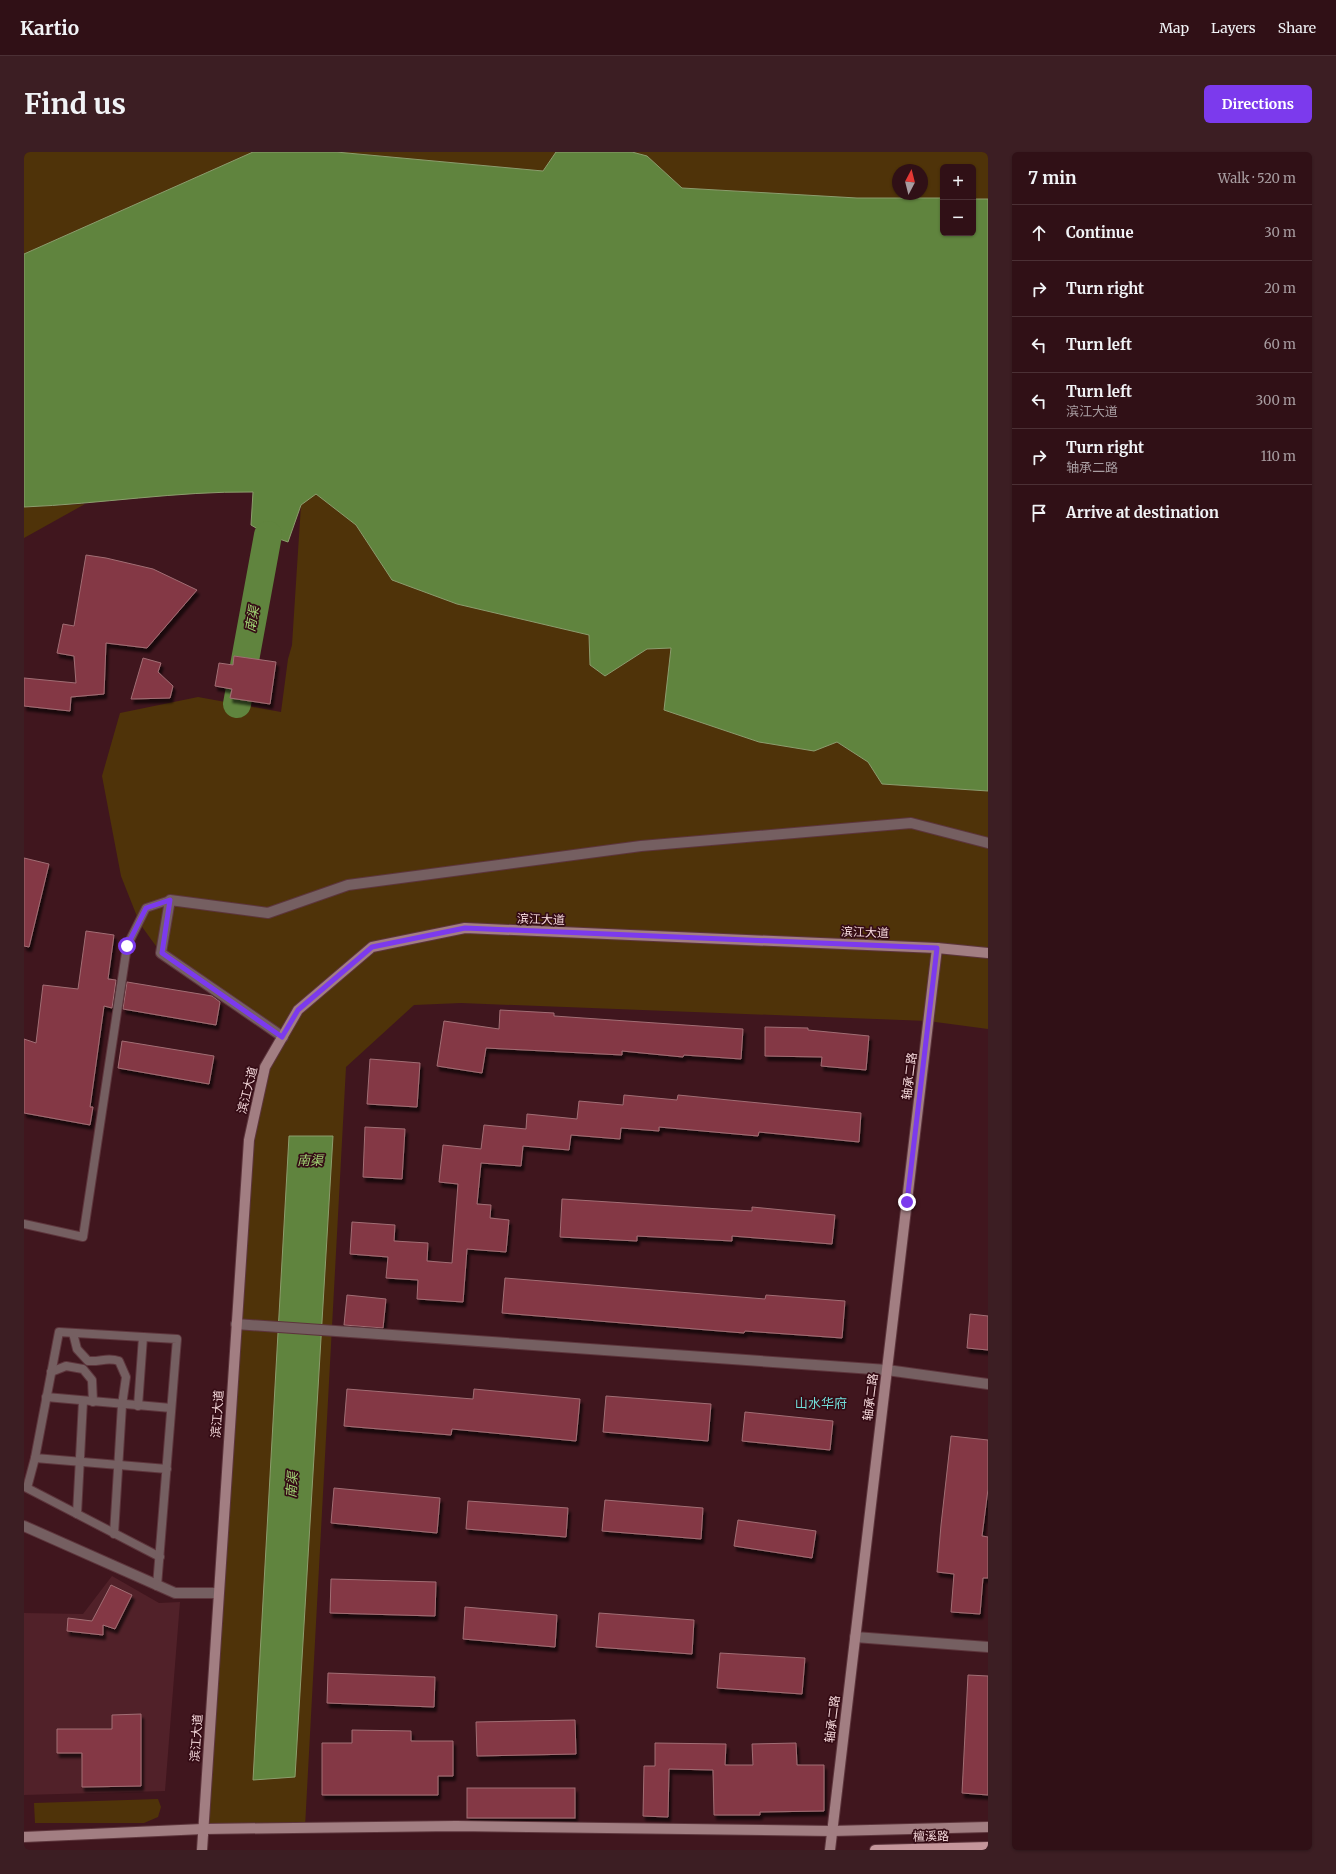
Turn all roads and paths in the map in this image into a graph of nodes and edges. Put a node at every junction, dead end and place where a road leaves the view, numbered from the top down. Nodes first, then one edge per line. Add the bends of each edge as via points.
1 (988, 843) edge
2 (170, 900) junction
3 (937, 948) junction
4 (988, 953) edge
5 (282, 1037) junction
6 (24, 1224) edge
7 (241, 1324) junction
8 (73, 1333) junction
9 (143, 1337) junction
10 (887, 1370) junction
11 (51, 1372) junction
12 (988, 1384) edge
13 (46, 1397) junction
14 (83, 1401) junction
15 (93, 1402) junction
16 (122, 1404) junction
17 (138, 1406) junction
18 (172, 1408) junction
19 (35, 1458) junction
20 (80, 1462) junction
21 (118, 1465) junction
22 (167, 1469) junction
23 (77, 1514) junction
24 (24, 1526) edge
25 (114, 1534) junction
26 (160, 1558) junction
27 (157, 1586) junction
28 (218, 1593) junction
29 (855, 1637) junction
30 (988, 1647) edge
31 (988, 1827) edge
32 (203, 1828) junction
33 (832, 1831) junction
34 (24, 1837) edge
35 (988, 1847) edge
36 (202, 1850) edge
37 (830, 1850) edge
38 (875, 1850) edge

1 - 2 street via 911,823 641,846 348,885 268,913
2 - 5 street via 162,953
2 - 6 lane via 146,908 127,946 83,1238
3 - 4 street, 滨江大道
3 - 5 street, 滨江大道 via 465,928 372,947 298,1010
3 - 10 street, 轴承二路
5 - 7 street, 滨江大道 via 265,1067 249,1140
7 - 10 street
7 - 28 street, 滨江大道
8 - 9 lane
8 - 11 lane via 59,1332
8 - 16 lane via 77,1349 88,1361 99,1362 110,1358 119,1360 126,1376
9 - 17 lane
9 - 18 lane via 177,1339
10 - 12 street
10 - 29 street, 轴承二路
11 - 13 lane
11 - 15 lane via 66,1366 83,1369 92,1380
13 - 14 lane
13 - 19 lane
14 - 15 lane
14 - 20 lane
15 - 16 lane
16 - 17 lane
16 - 21 lane
17 - 18 lane
18 - 22 lane
19 - 20 lane
19 - 23 lane via 27,1488
20 - 21 lane
20 - 23 lane
21 - 22 lane
21 - 25 lane
22 - 26 lane
23 - 25 lane
24 - 27 street
25 - 26 lane
26 - 27 lane
27 - 28 street via 175,1593
28 - 32 street, 滨江大道
29 - 30 street
29 - 33 street, 轴承二路
31 - 33 street
32 - 33 street via 456,1826
32 - 34 street
32 - 36 street, 滨江大道
33 - 37 street, 轴承二路
35 - 38 main road, 檀溪路

